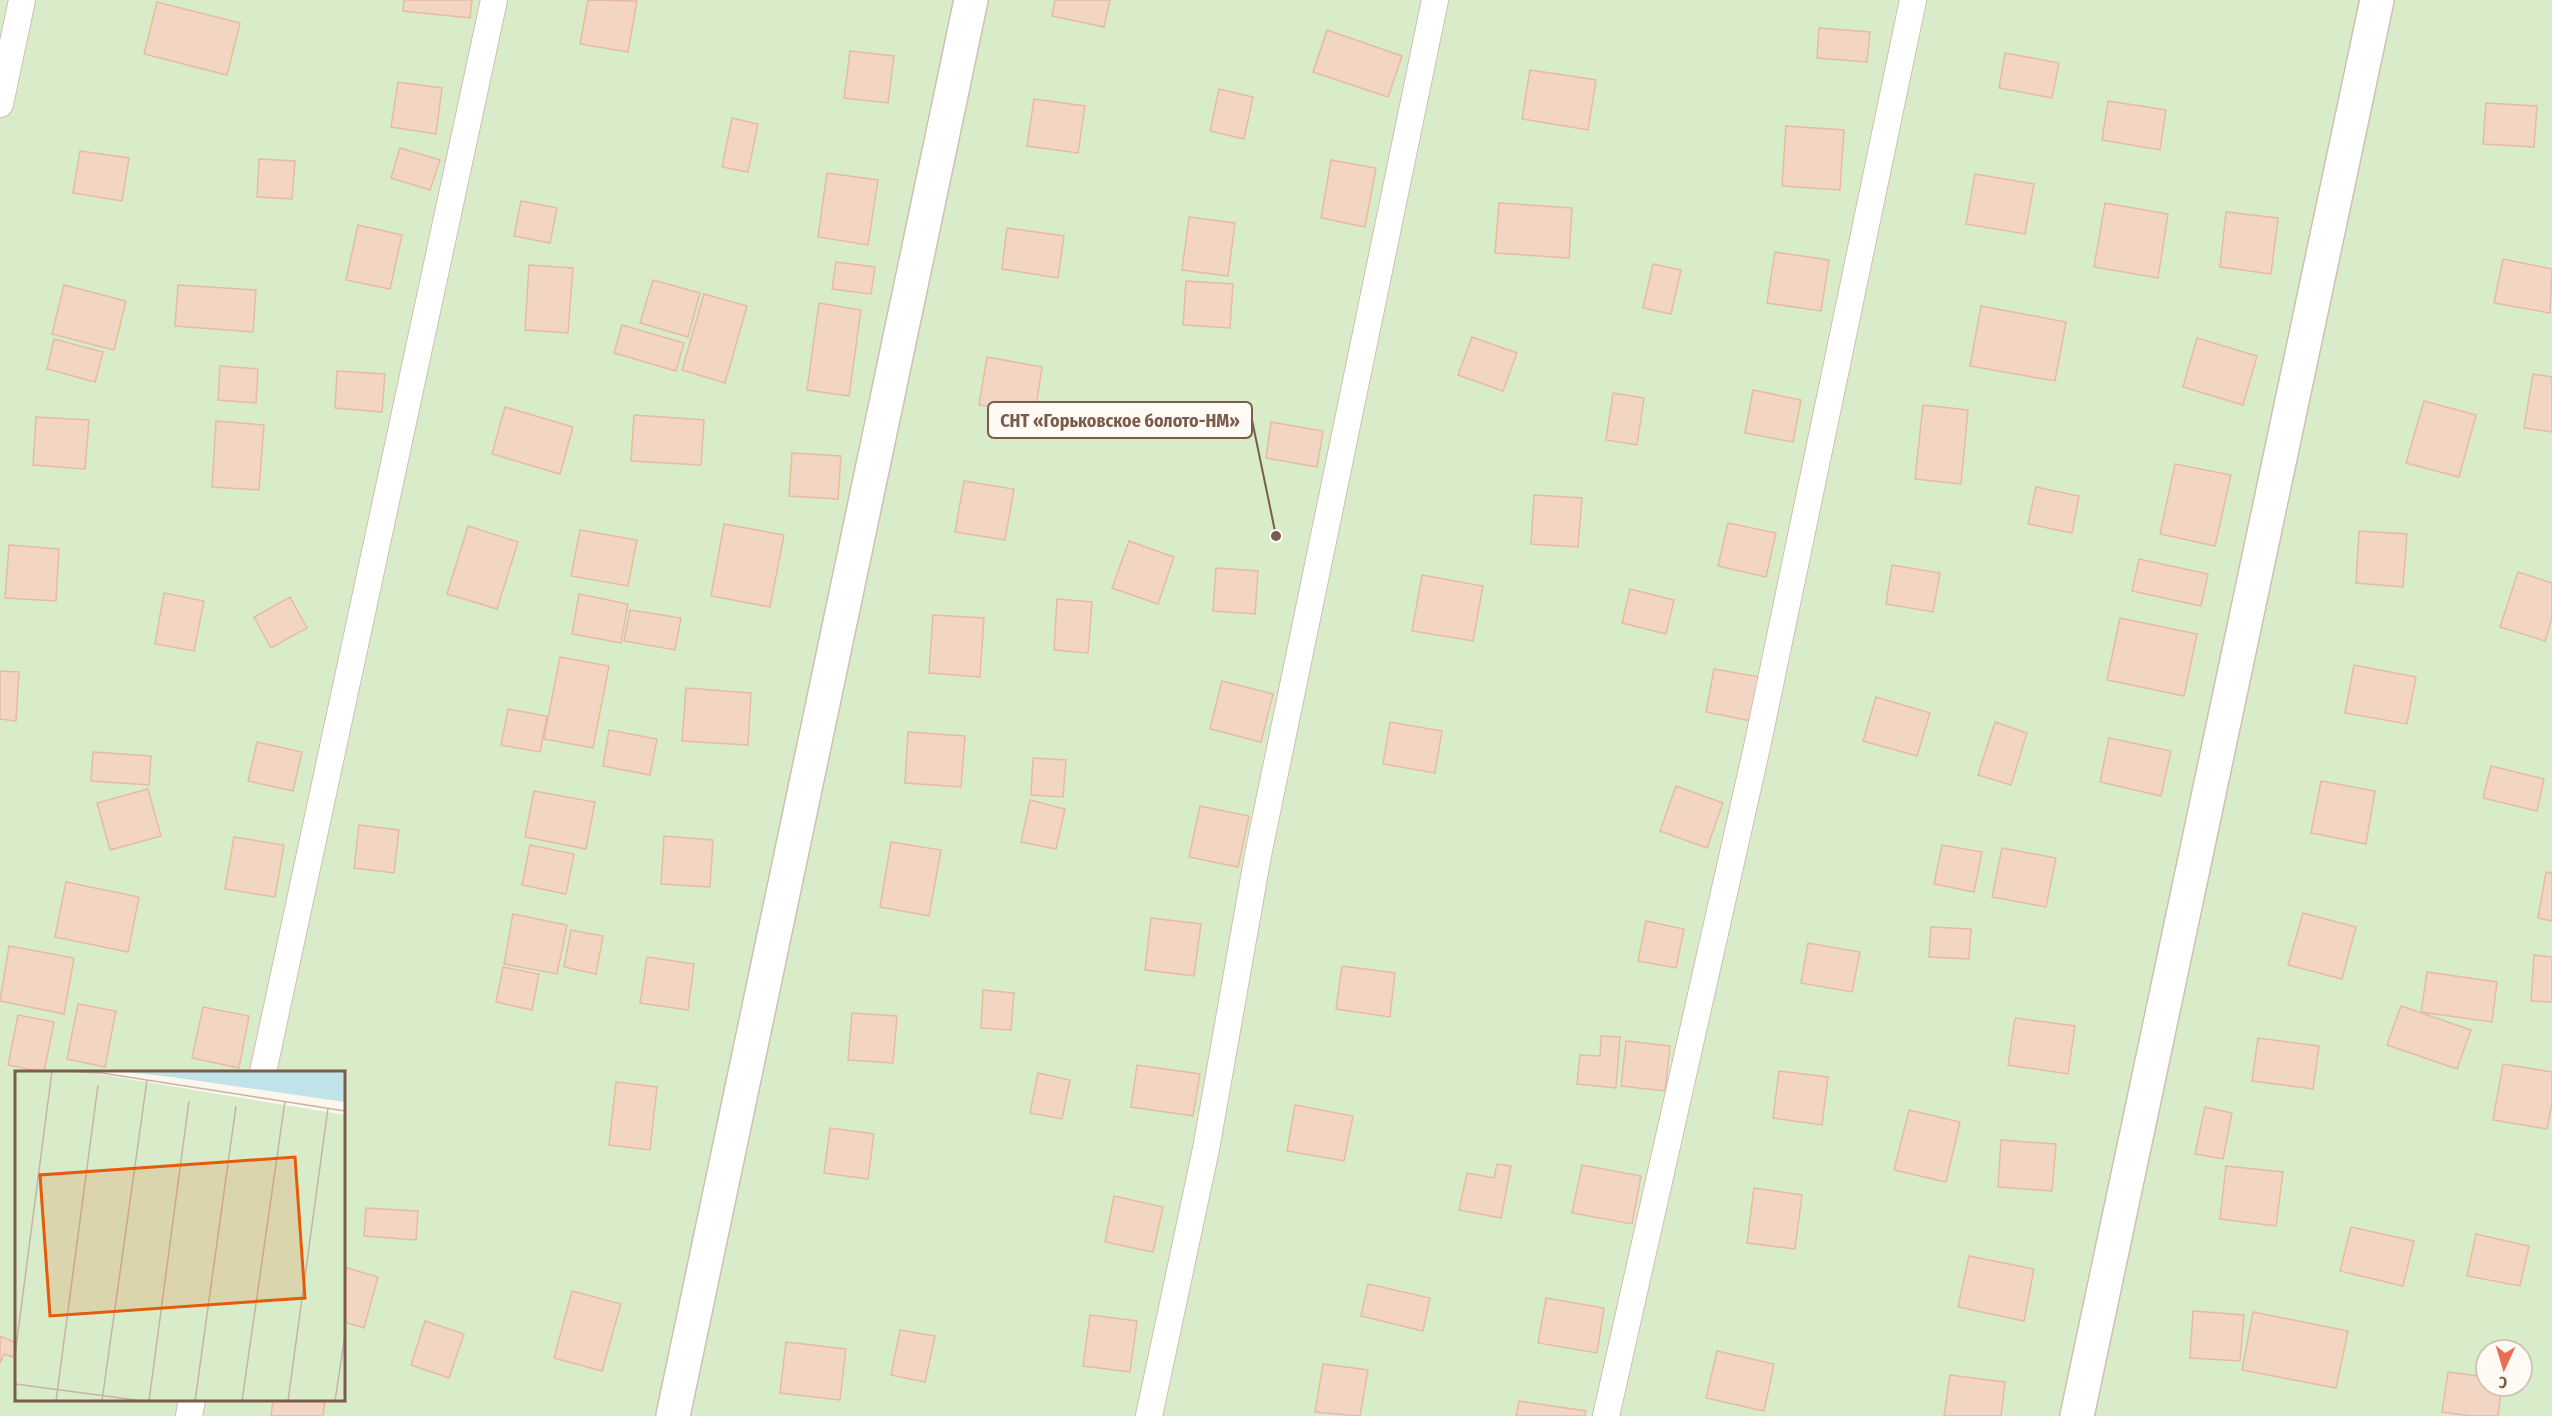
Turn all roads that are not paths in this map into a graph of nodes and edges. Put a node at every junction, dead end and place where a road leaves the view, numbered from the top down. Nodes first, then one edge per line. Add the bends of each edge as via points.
1 (22, 0) edge
2 (494, 0) edge
3 (971, 0) edge
4 (1435, 0) edge
5 (1913, 0) edge
6 (2377, 0) edge
7 (0, 104) edge
8 (263, 1071) edge
9 (192, 1401) edge
10 (189, 1416) edge
11 (673, 1416) edge
12 (1149, 1416) edge
13 (1606, 1416) edge
14 (2077, 1416) edge

1 - 7 lane
2 - 8 lane
3 - 11 street
4 - 12 lane via 1258,855 1206,1149
5 - 13 lane via 1757,747
6 - 14 street
9 - 10 lane

